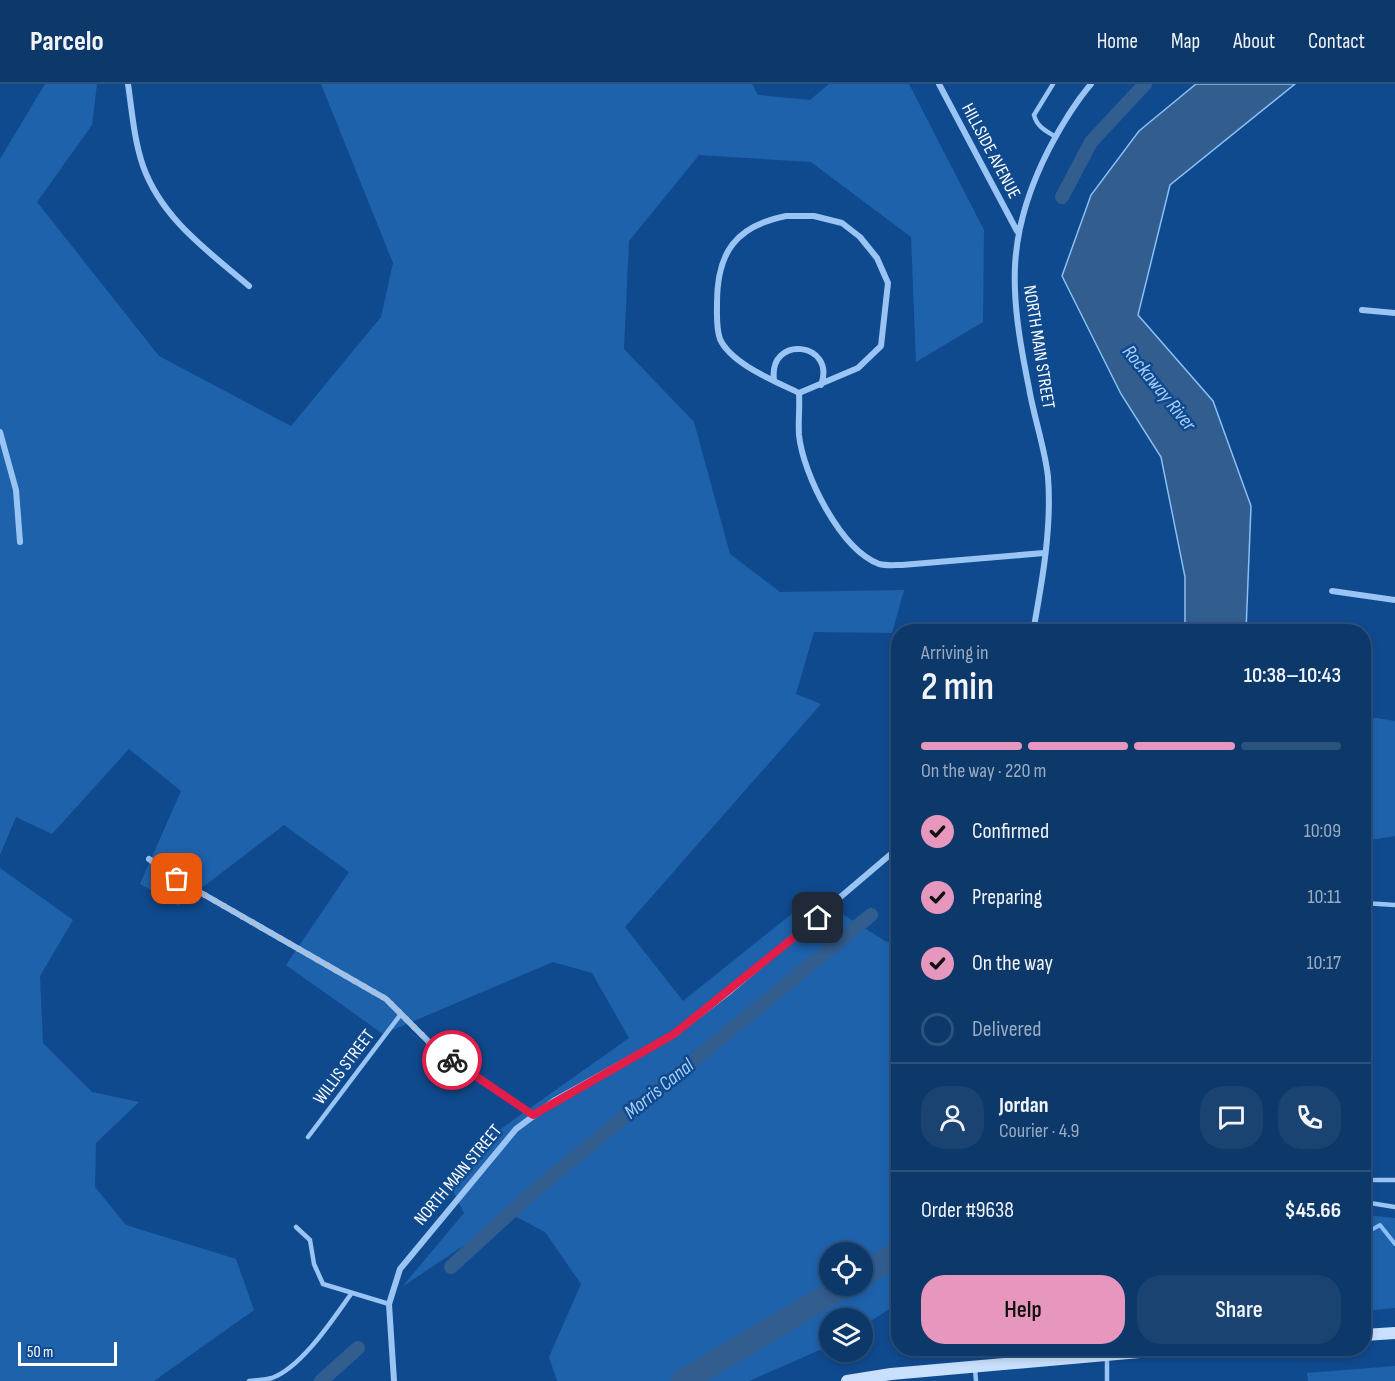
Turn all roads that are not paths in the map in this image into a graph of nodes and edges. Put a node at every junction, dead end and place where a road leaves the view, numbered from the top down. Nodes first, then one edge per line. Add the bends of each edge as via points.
1 (129, 84) edge
2 (939, 84) edge
3 (1053, 84) edge
4 (1090, 84) edge
5 (1056, 137) junction
6 (1017, 231) junction
7 (249, 286) dead end
8 (1362, 310) dead end
9 (1395, 313) edge
10 (774, 380) junction
11 (821, 385) junction
12 (799, 393) junction
13 (0, 432) edge
14 (20, 542) dead end
15 (1044, 553) junction
16 (1332, 591) dead end
17 (1395, 600) edge
18 (1034, 624) edge
19 (891, 854) edge
20 (149, 859) dead end
21 (1371, 903) edge
22 (1395, 905) edge
23 (401, 1014) junction
24 (533, 1115) junction
25 (308, 1137) dead end
26 (1371, 1180) edge
27 (1395, 1180) edge
28 (1371, 1203) edge
29 (1395, 1207) edge
30 (296, 1227) dead end
31 (351, 1294) junction
32 (389, 1304) junction
33 (1395, 1333) edge
34 (1371, 1335) edge
35 (1095, 1356) edge
36 (1107, 1356) edge
37 (975, 1366) junction
38 (249, 1381) edge
39 (393, 1381) edge
40 (847, 1381) edge
41 (976, 1381) edge
42 (1107, 1381) edge

1 - 7 street via 143,166 164,206 194,240
2 - 6 street, HILLSIDE AVENUE
3 - 5 lane via 1034,115 1043,130
4 - 5 street, NORTH MAIN STREET
5 - 6 street, NORTH MAIN STREET via 1037,172
6 - 15 street, NORTH MAIN STREET via 1015,309 1048,474
8 - 9 street
10 - 11 street via 777,361 786,352 799,348 820,361 824,373
10 - 11 street via 741,362 721,340 717,321 719,276 727,252 746,229 786,216 814,216 842,223 860,237 877,258 888,283 881,346 858,368
10 - 12 street
11 - 12 street
12 - 15 street via 800,436 807,468 823,505 850,543 879,564
13 - 14 street via 16,490
15 - 18 street, NORTH MAIN STREET
16 - 17 street
19 - 24 street, NORTH MAIN STREET via 674,1034
20 - 23 street via 177,879 357,981
21 - 22 lane
23 - 24 street via 437,1050
23 - 25 lane, WILLIS STREET
24 - 32 street, NORTH MAIN STREET via 516,1129 404,1262 392,1286
26 - 27 lane
28 - 29 lane
30 - 31 lane via 310,1240 323,1284
31 - 32 lane
31 - 38 lane via 324,1331 288,1369 271,1378
32 - 39 street, NORTH MAIN STREET
33 - 34 main road
35 - 37 main road
36 - 42 lane
37 - 40 main road
37 - 41 lane

